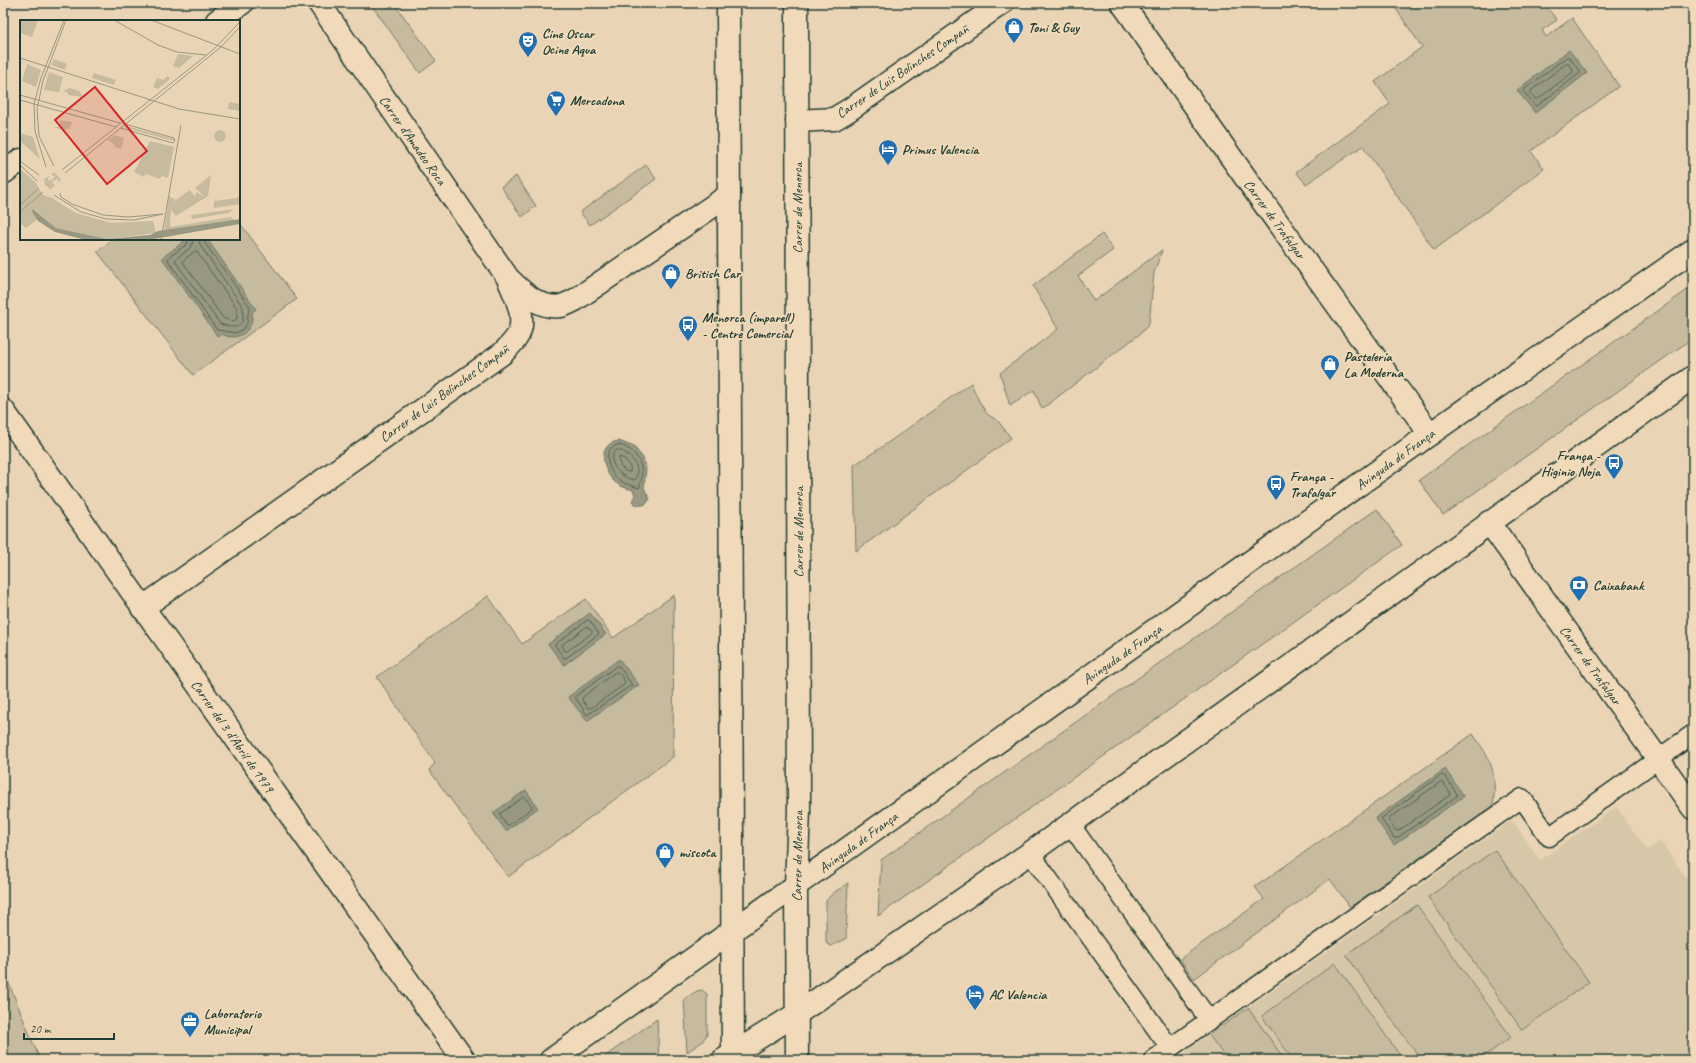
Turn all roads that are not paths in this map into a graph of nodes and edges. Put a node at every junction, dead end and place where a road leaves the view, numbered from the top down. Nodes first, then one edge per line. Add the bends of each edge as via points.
1 (242, 3) edge
2 (318, 3) edge
3 (728, 3) edge
4 (797, 3) edge
5 (1002, 3) edge
6 (1122, 3) edge
7 (218, 20) edge
8 (797, 121) junction
9 (20, 161) edge
10 (3, 172) edge
11 (729, 195) junction
12 (1693, 250) edge
13 (508, 278) junction
14 (1693, 377) edge
15 (3, 410) edge
16 (1430, 434) junction
17 (1489, 522) junction
18 (142, 608) junction
19 (1693, 734) edge
20 (1658, 759) junction
21 (1693, 808) edge
22 (1070, 824) junction
23 (1030, 853) junction
24 (796, 886) junction
25 (732, 931) junction
26 (798, 1013) junction
27 (1209, 1020) junction
28 (1170, 1048) junction
29 (730, 1057) edge
30 (464, 1060) edge
31 (551, 1060) edge
32 (797, 1060) edge
33 (1153, 1060) edge

1 - 7 main road
2 - 13 main road, Carrer d'Amadeo Roca
3 - 11 main road
4 - 8 main road, Carrer de Menorca
5 - 8 main road, Carrer de Luis Bolinches Compañ via 834,119
6 - 16 main road, Carrer de Trafalgar
8 - 24 main road, Carrer de Menorca via 799,811
9 - 10 main road
11 - 13 main road via 575,300 560,306 548,306 536,301 520,291
11 - 25 main road
12 - 16 main road, Avinguda de França
13 - 18 main road, Carrer de Luis Bolinches Compañ via 521,314 520,330 503,352
14 - 17 main road
15 - 18 main road, Carrer del 3 d'Abril de 1979
16 - 24 main road, Avinguda de França
17 - 20 main road, Carrer de Trafalgar
17 - 22 main road
18 - 30 main road, Carrer del 3 d'Abril de 1979
19 - 20 street
20 - 21 main road, Carrer de Trafalgar
20 - 27 street via 1549,837 1522,798
22 - 23 main road
22 - 27 street
23 - 26 main road
23 - 28 street
24 - 25 main road, Avinguda de França
24 - 26 main road, Carrer de Menorca
25 - 29 main road
25 - 31 main road, Avinguda de França
26 - 29 main road
26 - 32 main road, Carrer de Menorca
27 - 28 street
28 - 33 street

